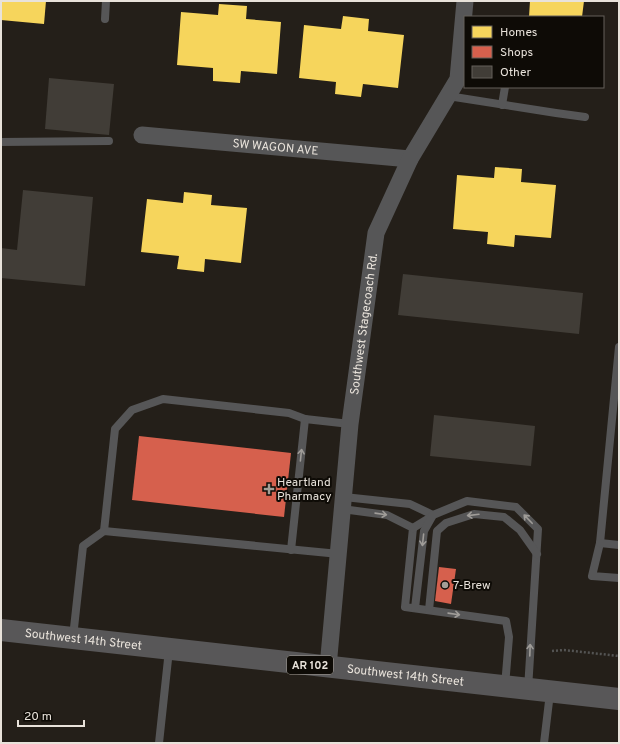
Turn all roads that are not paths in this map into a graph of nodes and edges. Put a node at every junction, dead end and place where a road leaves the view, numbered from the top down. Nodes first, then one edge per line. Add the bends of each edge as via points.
1 (106, 1) edge
2 (465, 1) edge
3 (105, 19) dead end
4 (505, 88) edge
5 (448, 96) junction
6 (502, 104) junction
7 (585, 117) dead end
8 (142, 135) dead end
9 (108, 141) dead end
10 (1, 142) edge
11 (410, 159) junction
12 (619, 347) edge
13 (305, 419) junction
14 (350, 424) junction
15 (343, 503) junction
16 (433, 515) junction
17 (413, 528) junction
18 (104, 531) junction
19 (600, 543) junction
20 (619, 545) edge
21 (291, 550) junction
22 (338, 554) junction
23 (537, 554) junction
24 (619, 578) edge
25 (416, 608) junction
26 (429, 610) junction
27 (1, 630) edge
28 (73, 638) junction
29 (169, 649) junction
30 (328, 667) junction
31 (504, 687) junction
32 (528, 689) junction
33 (551, 692) junction
34 (619, 699) edge
35 (159, 743) edge
36 (544, 743) edge

1 - 3 lane
2 - 5 street, Southwest Stagecoach Rd. via 458,79
4 - 6 lane
5 - 6 lane
5 - 11 street, Southwest Stagecoach Rd.
6 - 7 lane
8 - 11 street, SW WAGON AVE
9 - 10 lane
11 - 14 street, Southwest Stagecoach Rd. via 376,233
12 - 19 lane
13 - 14 lane
13 - 18 lane via 289,413 163,399 132,410 115,429
21 -> 13 lane
14 - 15 street, Southwest Stagecoach Rd.
15 - 16 lane via 410,504
15 -> 17 lane via 387,515
15 - 22 street, Southwest Stagecoach Rd.
16 - 17 lane
23 -> 16 lane via 538,529 516,507 467,501
16 -> 25 lane via 424,531
17 - 25 lane via 405,607
18 - 21 lane
18 - 28 lane via 84,546
19 - 20 lane
19 - 24 lane via 592,576
21 - 22 lane
22 - 30 street, Southwest Stagecoach Rd.
23 -> 26 lane via 520,530 504,518 474,514 446,523 437,531
32 -> 23 lane
25 - 26 lane
26 -> 31 lane via 506,621 509,637
27 - 28 main road, Southwest 14th Street / AR 102
28 - 29 main road, Southwest 14th Street / AR 102
29 - 30 main road, Southwest 14th Street / AR 102
29 - 35 lane
30 - 31 main road, Southwest 14th Street / AR 102
31 - 32 main road, Southwest 14th Street / AR 102
32 - 33 main road, Southwest 14th Street / AR 102
33 - 34 main road, Southwest 14th Street / AR 102
33 - 36 lane

